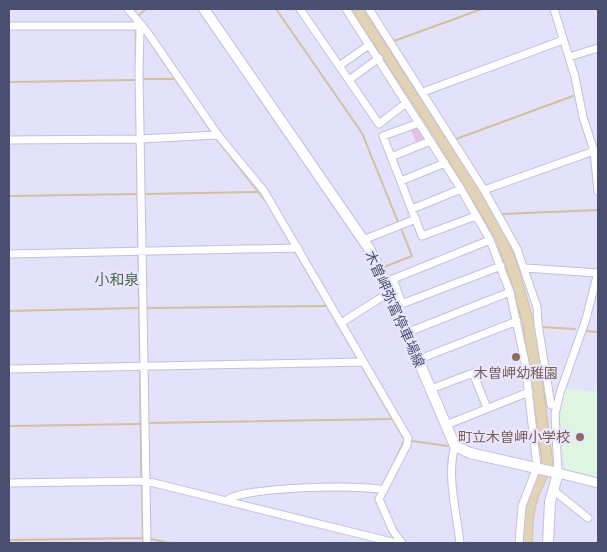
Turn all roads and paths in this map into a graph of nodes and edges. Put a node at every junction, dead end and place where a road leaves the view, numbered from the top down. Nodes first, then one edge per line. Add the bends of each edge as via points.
1 (128, 9) edge
2 (204, 9) edge
3 (300, 9) edge
4 (346, 9) edge
5 (369, 9) edge
6 (554, 9) edge
7 (9, 26) edge
8 (139, 26) junction
9 (563, 40) junction
10 (369, 45) junction
11 (598, 48) edge
12 (569, 57) junction
13 (379, 58) junction
14 (339, 66) junction
15 (349, 80) junction
16 (423, 92) junction
17 (406, 103) junction
18 (419, 123) junction
19 (215, 135) junction
20 (138, 139) junction
21 (9, 140) edge
22 (430, 141) junction
23 (594, 151) junction
24 (391, 157) junction
25 (597, 161) edge
26 (444, 163) junction
27 (401, 181) junction
28 (461, 189) junction
29 (484, 190) junction
30 (598, 191) edge
31 (412, 209) junction
32 (476, 216) junction
33 (416, 219) junction
34 (363, 240) junction
35 (490, 240) junction
36 (295, 249) junction
37 (140, 252) junction
38 (9, 254) edge
39 (501, 266) junction
40 (525, 268) junction
41 (598, 273) edge
42 (392, 290) junction
43 (510, 292) junction
44 (398, 305) junction
45 (517, 321) junction
46 (341, 323) junction
47 (406, 333) junction
48 (417, 360) junction
49 (361, 363) junction
50 (142, 367) junction
51 (9, 369) edge
52 (431, 389) junction
53 (529, 392) junction
54 (557, 406) junction
55 (487, 408) junction
56 (446, 425) junction
57 (455, 446) junction
58 (538, 468) junction
59 (556, 472) junction
60 (146, 481) junction
61 (9, 483) edge
62 (598, 483) edge
63 (384, 490) junction
64 (553, 490) junction
65 (227, 500) junction
66 (588, 518) dead end
67 (401, 542) edge
68 (147, 543) edge
69 (460, 543) edge
70 (520, 543) edge
71 (548, 543) edge

1 - 8 street
2 - 34 main road, 木曽岬弥富停車場線
3 - 14 street
4 - 10 street
5 - 16 street
6 - 9 street
7 - 8 street
8 - 19 street
8 - 20 street
9 - 12 street
9 - 16 street
10 - 13 street
10 - 14 street
11 - 12 street
12 - 23 street via 582,117
13 - 15 street
13 - 17 street
14 - 15 street
15 - 17 street via 379,124
16 - 29 street
17 - 18 street
18 - 22 street
18 - 24 street via 383,136
19 - 20 street
19 - 36 street via 264,191
20 - 21 street
20 - 37 street
22 - 24 street
22 - 26 street
23 - 25 street
23 - 29 street
24 - 27 street
25 - 30 street
26 - 27 street
26 - 28 street
27 - 31 street
28 - 31 street
28 - 32 street
29 - 40 street
31 - 33 street
32 - 33 street via 422,236
32 - 35 street
33 - 34 street
34 - 42 main road, 木曽岬弥富停車場線
35 - 39 street
35 - 42 street via 393,280
36 - 37 street
36 - 46 street
37 - 38 street
37 - 50 street
39 - 43 street
39 - 44 street
40 - 41 street
40 - 54 street via 537,307 551,405
41 - 54 street
42 - 44 main road, 木曽岬弥富停車場線
42 - 46 street
43 - 45 street
43 - 47 street
44 - 47 main road, 木曽岬弥富停車場線
45 - 48 street
45 - 53 street
46 - 49 street
47 - 48 main road, 木曽岬弥富停車場線
48 - 52 main road, 木曽岬弥富停車場線
49 - 50 street
49 - 63 street via 409,441
50 - 51 street
50 - 60 street
52 - 55 street via 473,373
52 - 56 main road, 木曽岬弥富停車場線
53 - 55 street
53 - 58 street
54 - 59 street
55 - 56 street
56 - 57 main road, 木曽岬弥富停車場線
57 - 58 main road via 470,453
57 - 69 street via 451,468
58 - 59 main road
58 - 70 street via 522,506
59 - 62 street
59 - 64 main road
60 - 61 street
60 - 65 street
60 - 68 street
63 - 65 street via 310,487 240,494
63 - 67 street via 380,499
64 - 66 street
64 - 71 main road
65 - 67 street

